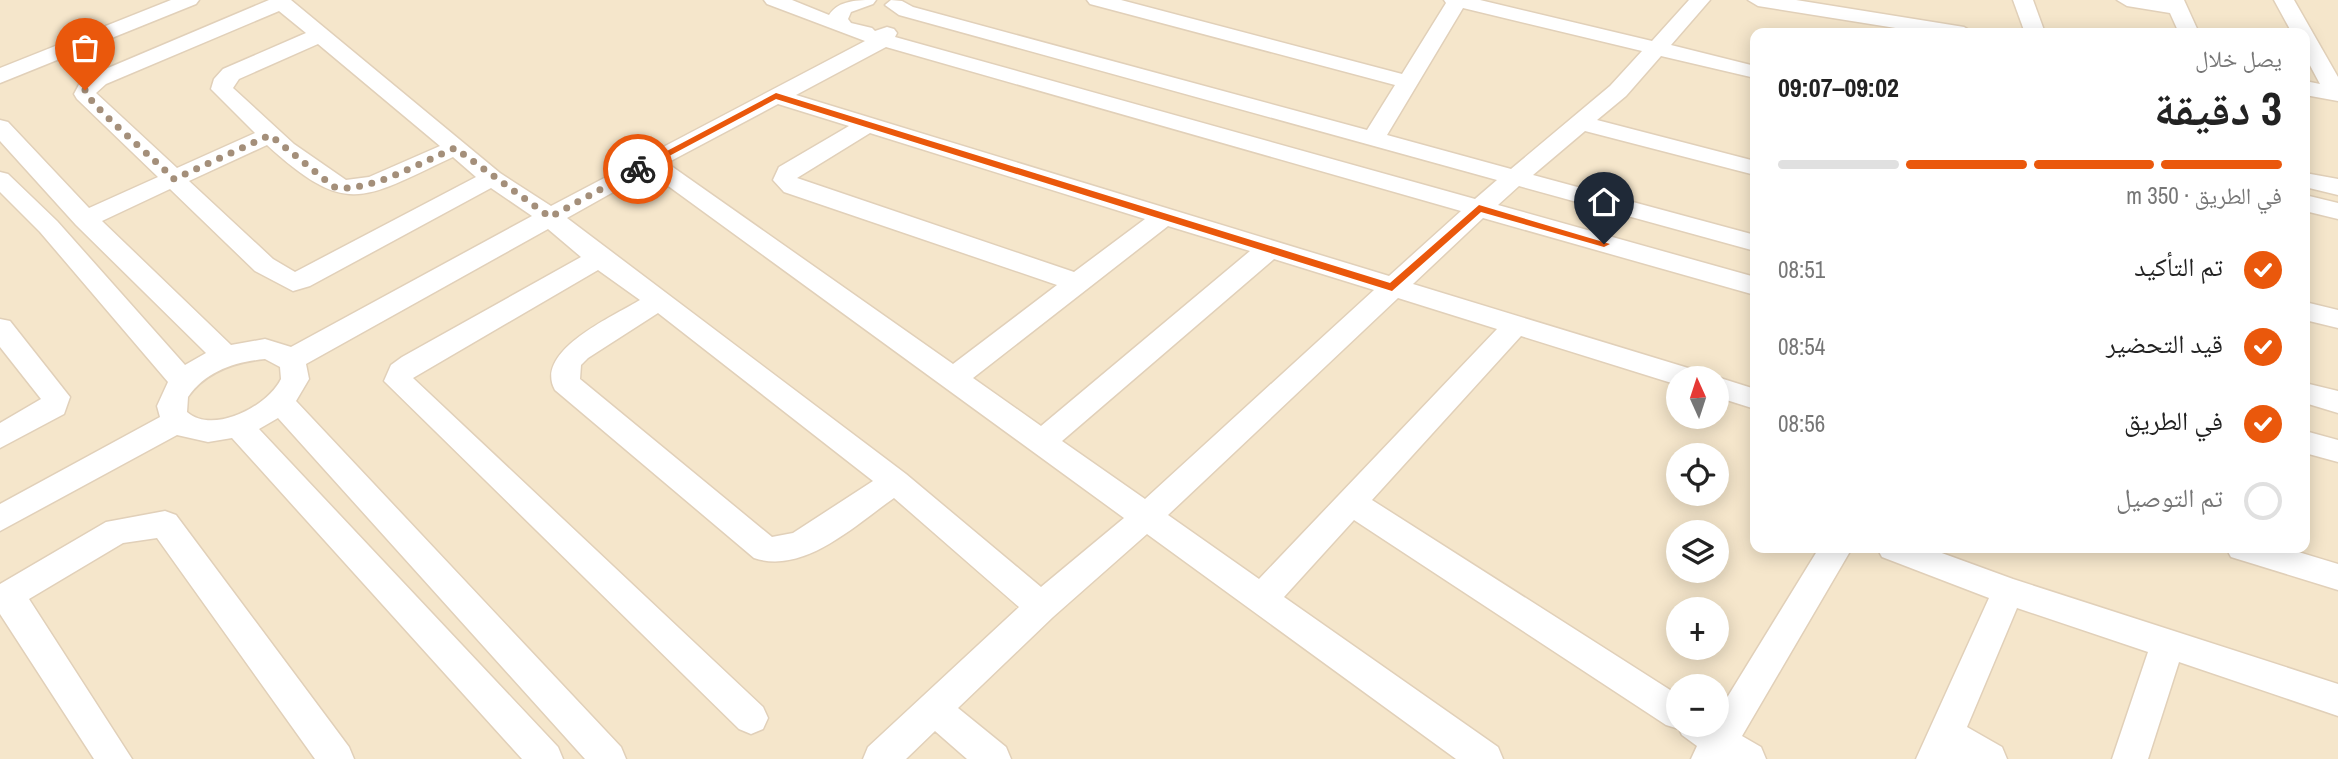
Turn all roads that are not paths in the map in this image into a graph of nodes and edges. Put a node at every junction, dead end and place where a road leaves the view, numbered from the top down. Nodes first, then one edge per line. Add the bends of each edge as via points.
1 (189, 0) edge
2 (774, 0) edge
3 (782, 0) edge
4 (1097, 0) edge
5 (1456, 0) edge
6 (1533, 0) edge
7 (1758, 0) edge
8 (1920, 0) edge
9 (2023, 0) edge
10 (2127, 0) edge
11 (2284, 0) edge
12 (280, 1) edge
13 (860, 1) edge
14 (2176, 4) edge
15 (1821, 5) edge
16 (896, 15) edge
17 (1680, 19) edge
18 (1926, 27) junction
19 (1931, 28) edge
20 (2033, 28) edge
21 (2187, 28) edge
22 (2300, 28) edge
23 (847, 30) junction
24 (320, 35) junction
25 (2310, 46) edge
26 (1750, 50) edge
27 (1750, 68) edge
28 (0, 76) edge
29 (1408, 82) junction
30 (2310, 89) edge
31 (2337, 93) edge
32 (776, 96) junction
33 (1579, 122) junction
34 (868, 124) junction
35 (0, 127) edge
36 (270, 135) junction
37 (1373, 139) junction
38 (455, 148) junction
39 (650, 162) junction
40 (1750, 167) edge
41 (1514, 177) junction
42 (492, 178) junction
43 (0, 179) edge
44 (174, 179) junction
45 (2310, 181) edge
46 (2338, 187) edge
47 (2310, 204) edge
48 (1479, 208) junction
49 (2338, 211) edge
50 (1165, 216) junction
51 (550, 217) junction
52 (85, 219) junction
53 (1750, 242) edge
54 (1269, 249) junction
55 (598, 258) junction
56 (1078, 283) junction
57 (1750, 285) edge
58 (1392, 288) junction
59 (659, 300) junction
60 (2310, 312) edge
61 (2338, 319) edge
62 (1516, 326) junction
63 (0, 328) edge
64 (225, 356) junction
65 (292, 359) junction
66 (1666, 371) edge
67 (953, 379) junction
68 (184, 381) junction
69 (1729, 391) edge
70 (2310, 394) edge
71 (1750, 397) edge
72 (280, 402) junction
73 (2338, 402) edge
74 (176, 422) junction
75 (239, 426) junction
76 (0, 437) edge
77 (1042, 442) junction
78 (2310, 443) edge
79 (2338, 451) edge
80 (895, 482) junction
81 (1351, 502) junction
82 (1146, 517) junction
83 (0, 519) edge
84 (1833, 553) edge
85 (1906, 553) edge
86 (2259, 553) edge
87 (2338, 577) edge
88 (2008, 591) junction
89 (4, 598) edge
90 (1261, 598) junction
91 (1041, 607) junction
92 (2167, 646) junction
93 (2338, 700) edge
94 (1666, 706) edge
95 (934, 709) junction
96 (751, 718) dead end
97 (1718, 746) edge
98 (1940, 747) edge
99 (114, 759) edge
100 (336, 759) edge
101 (545, 759) edge
102 (608, 759) edge
103 (881, 759) edge
104 (993, 759) edge
105 (1485, 759) edge
106 (1989, 759) edge
107 (2130, 759) edge

1 - 28 street
2 - 23 street
3 - 13 street
4 - 29 street
5 - 17 street
5 - 29 street
6 - 17 street
7 - 15 street
8 - 18 street
9 - 20 street
10 - 14 street
11 - 22 street
12 - 24 street
12 - 44 street via 98,79 85,90 97,108
13 - 23 street via 839,13 837,19
14 - 21 street
15 - 18 street
16 - 23 street
16 - 32 street
16 - 37 street
16 - 48 street
17 - 26 street
17 - 27 street
17 - 33 street via 1618,91
18 - 19 street
24 - 36 street via 232,74 222,85
24 - 38 street
25 - 31 street
29 - 37 street
30 - 31 street
32 - 34 street
32 - 39 street
33 - 40 street
33 - 41 street
34 - 50 street
34 - 56 street via 787,172 785,180 793,187
35 - 52 street
36 - 38 street via 334,187 343,188 365,185
36 - 44 street
37 - 41 street
38 - 42 street
39 - 51 street
39 - 67 street
41 - 48 street
41 - 53 street
42 - 44 street via 293,282 264,265
42 - 51 street
43 - 68 street via 30,206
44 - 52 street
45 - 46 street
47 - 49 street
48 - 57 street
48 - 58 street
50 - 54 street
50 - 56 street
51 - 55 street
51 - 65 street
52 - 64 street
54 - 58 street
54 - 77 street
55 - 59 street
55 - 96 street via 412,364 398,381
56 - 67 street
58 - 62 street
58 - 82 street
59 - 80 street
59 - 80 street via 579,351 568,362 565,383 765,549 803,543
60 - 61 street
62 - 66 street
62 - 81 street
63 - 76 street via 56,397 54,405 41,415
64 - 65 street via 265,349
64 - 68 street
65 - 72 street via 297,371 293,386
67 - 77 street
68 - 74 street via 171,404
69 - 71 street
70 - 73 street
72 - 75 street
72 - 102 street
74 - 75 street via 192,430
74 - 83 street
75 - 101 street
77 - 82 street
78 - 79 street
80 - 91 street
81 - 90 street
81 - 94 street
82 - 90 street
82 - 91 street
84 - 97 street
85 - 88 street
86 - 87 street
88 - 92 street
88 - 98 street
89 - 99 street
89 - 100 street via 117,531 164,524
90 - 105 street
91 - 95 street
92 - 93 street
92 - 107 street
95 - 103 street
95 - 104 street
98 - 106 street

